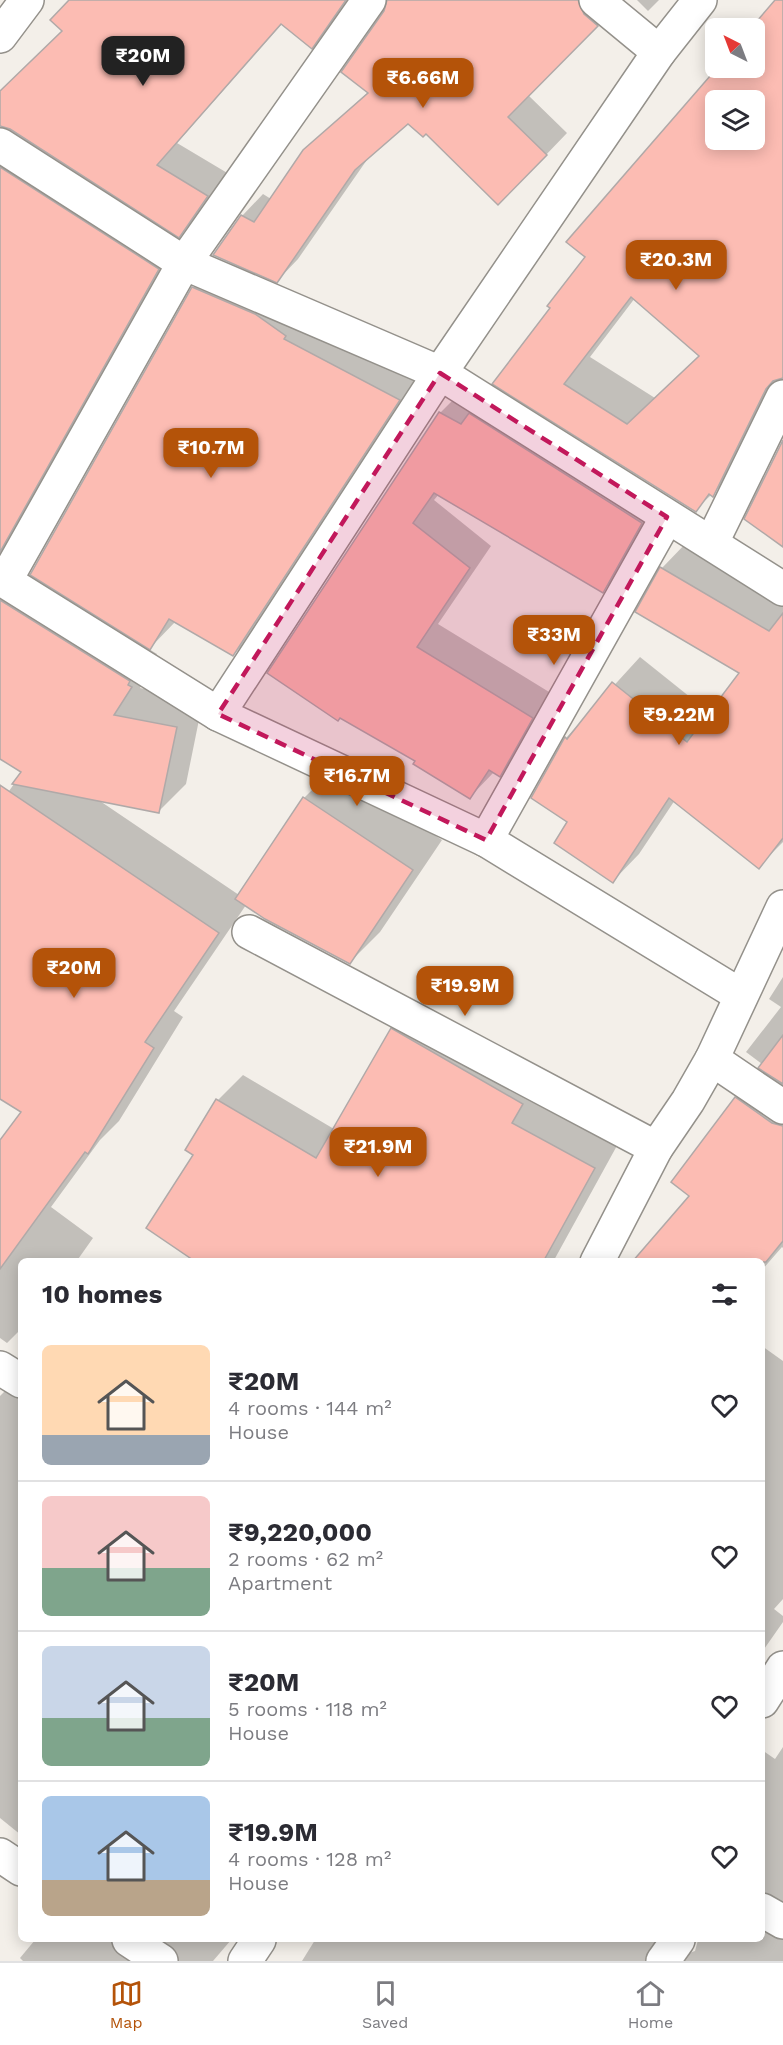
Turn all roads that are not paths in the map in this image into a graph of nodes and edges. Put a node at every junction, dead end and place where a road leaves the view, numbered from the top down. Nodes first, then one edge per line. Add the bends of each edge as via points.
1 (27, 0) edge
2 (369, 0) edge
3 (596, 0) edge
4 (700, 0) edge
5 (0, 36) edge
6 (659, 51) junction
7 (0, 145) edge
8 (184, 262) junction
9 (440, 373) junction
10 (783, 397) edge
11 (667, 517) junction
12 (712, 542) junction
13 (3, 579) edge
14 (783, 589) edge
15 (218, 714) junction
16 (486, 840) junction
17 (783, 907) edge
18 (249, 932) dead end
19 (740, 995) junction
20 (712, 1059) junction
21 (783, 1107) edge
22 (656, 1148) junction
23 (599, 1258) edge
24 (0, 1368) edge
25 (18, 1379) edge
26 (783, 1668) edge
27 (765, 1696) edge
28 (0, 1855) edge
29 (18, 1867) edge
30 (765, 1912) edge
31 (783, 1922) edge
32 (132, 1942) edge
33 (258, 1942) edge
34 (677, 1942) edge
35 (162, 1961) edge
36 (245, 1961) edge
37 (663, 1961) edge

1 - 5 street
2 - 8 street
3 - 6 street
4 - 6 street
6 - 9 street
7 - 8 street
8 - 9 street
8 - 13 street
9 - 11 street
9 - 15 street
10 - 12 street
11 - 12 street
11 - 16 street
12 - 14 street
13 - 15 street
15 - 16 street
16 - 19 street
17 - 19 street
18 - 22 street
19 - 20 street
20 - 21 street
20 - 22 street
22 - 23 street
24 - 25 street
26 - 27 street
28 - 29 street
30 - 31 street
32 - 35 street
33 - 36 street
34 - 37 street

